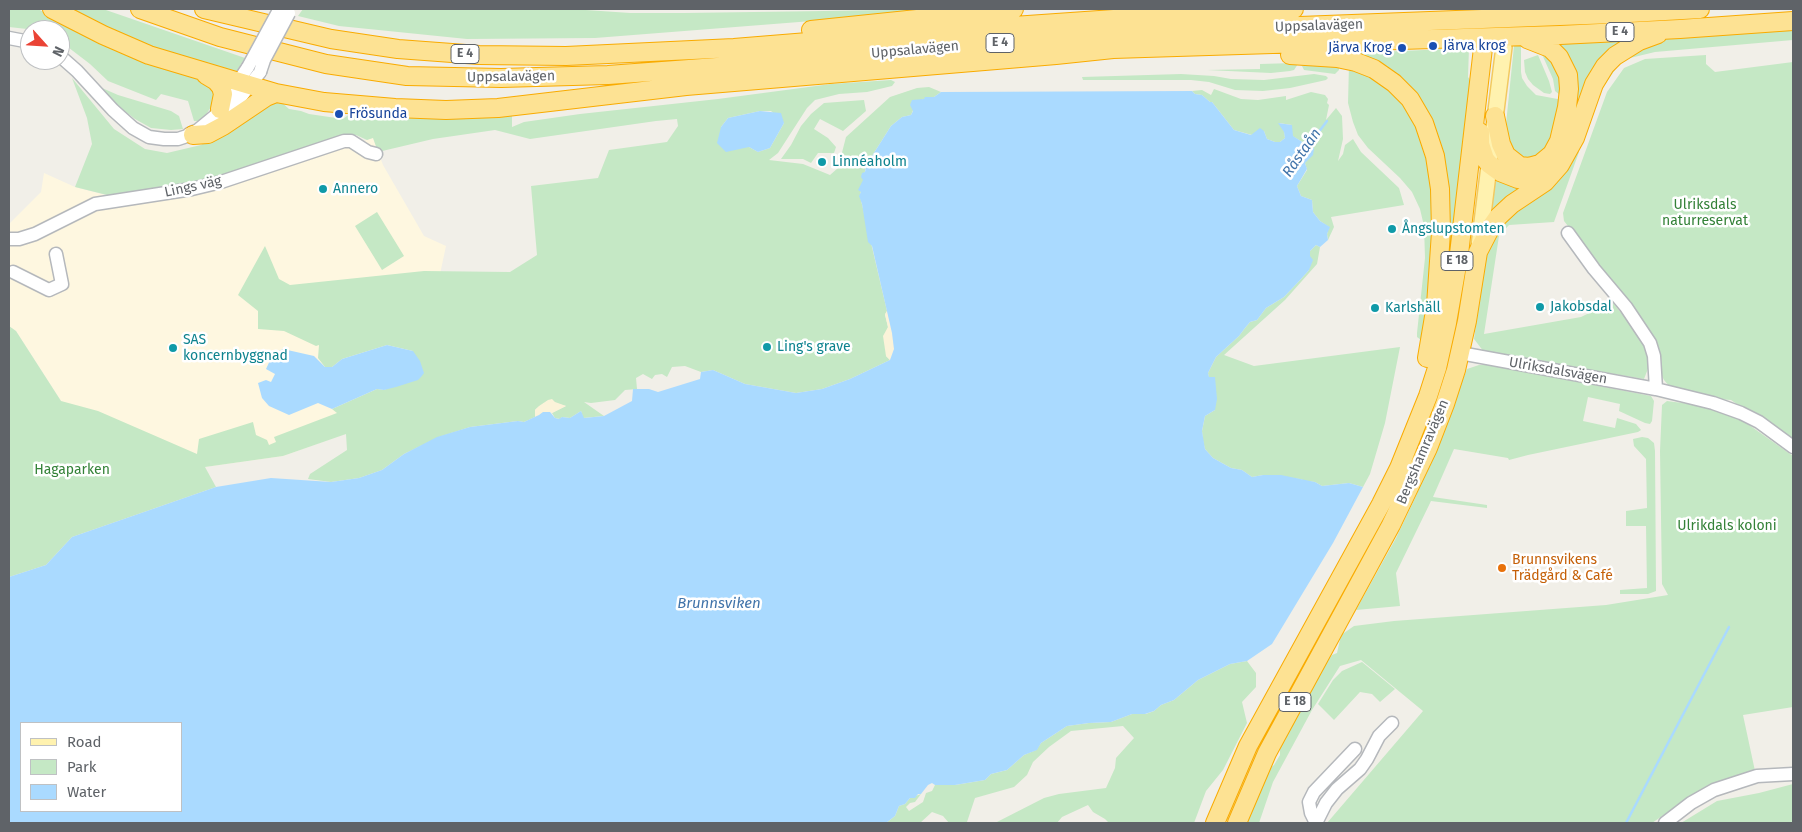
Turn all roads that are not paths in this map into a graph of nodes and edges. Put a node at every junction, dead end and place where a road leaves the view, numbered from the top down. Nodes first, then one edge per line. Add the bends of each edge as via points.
1 (52, 9) edge
2 (140, 9) edge
3 (204, 9) edge
4 (1014, 9) edge
5 (1294, 9) edge
6 (1700, 9) edge
7 (285, 10) edge
8 (1793, 21) edge
9 (1680, 29) junction
10 (1520, 36) junction
11 (1504, 47) dead end
12 (1483, 48) dead end
13 (640, 53) junction
14 (1056, 55) junction
15 (70, 65) edge
16 (744, 65) junction
17 (199, 71) junction
18 (249, 77) junction
19 (782, 77) junction
20 (1478, 92) junction
21 (276, 93) junction
22 (220, 108) junction
23 (1495, 116) junction
24 (185, 137) junction
25 (376, 154) dead end
26 (1489, 164) junction
27 (1560, 165) junction
28 (1568, 233) dead end
29 (9, 239) edge
30 (1478, 252) junction
31 (56, 254) dead end
32 (13, 272) dead end
33 (1460, 353) junction
34 (1656, 389) junction
35 (1415, 425) junction
36 (1793, 448) edge
37 (1392, 723) dead end
38 (1355, 749) dead end
39 (1793, 774) edge
40 (1215, 823) edge
41 (1237, 823) edge
42 (1316, 823) edge
43 (1665, 823) edge

1 - 17 highway via 150,55
2 - 16 highway, Uppsalavägen / E 4 via 220,37 326,64 407,76 598,75
3 - 13 highway, Uppsalavägen / E 4 via 331,39 398,49 479,55
4 - 13 highway, E 4 via 734,38
5 - 13 highway, Uppsalavägen / E 4
6 - 16 highway, Uppsalavägen / E 4 via 1118,33
7 - 18 street, bridge via 264,60
8 - 9 highway, E 4
9 - 10 highway, E 4
9 - 27 highway, E 18 via 1639,41 1605,66 1594,84 1575,138
10 - 14 highway via 1113,49
10 - 23 highway via 1550,48 1568,75 1567,107 1559,141 1552,154 1540,164 1520,166 1506,154
11 - 23 main road, Bergshamravägen
12 - 20 highway, Bergshamravägen / E 18
14 - 19 highway
14 - 35 highway via 1310,55 1337,58 1374,70 1410,99 1424,123 1436,156 1441,232 1436,305
15 - 24 street via 133,128 149,137
16 - 19 highway
17 - 18 highway
17 - 22 highway via 221,87
18 - 21 highway
18 - 22 street
18 - 24 street via 230,111 204,130
19 - 21 highway via 498,108 446,110 324,102
20 - 26 highway via 1480,144 1484,159
20 - 35 highway, Bergshamravägen / E 18 via 1459,254 1447,323 1437,368
21 - 24 highway via 208,134
22 - 24 street via 215,116
23 - 26 main road, Bergshamravägen
25 - 29 street, Lings väg via 351,141 344,141 221,182 95,204 34,234
26 - 27 highway via 1508,176 1528,180
26 - 30 main road, Bergshamravägen
27 - 30 highway, E 18 via 1545,182 1498,217
28 - 34 street via 1650,342
30 - 33 highway, Bergshamravägen / E 18
31 - 32 street via 62,284 49,290
33 - 34 street, Ulriksdalsvägen
33 - 41 highway, Bergshamravägen / E 18 via 1445,404 1411,486 1267,753
34 - 36 street, Ulriksdalsvägen via 1741,413 1760,422
35 - 40 highway, Bergshamravägen / E 18 via 1381,504 1248,746
37 - 42 street via 1379,736 1360,769 1337,789
38 - 42 street via 1314,792 1309,802
39 - 43 street via 1757,776 1714,790

